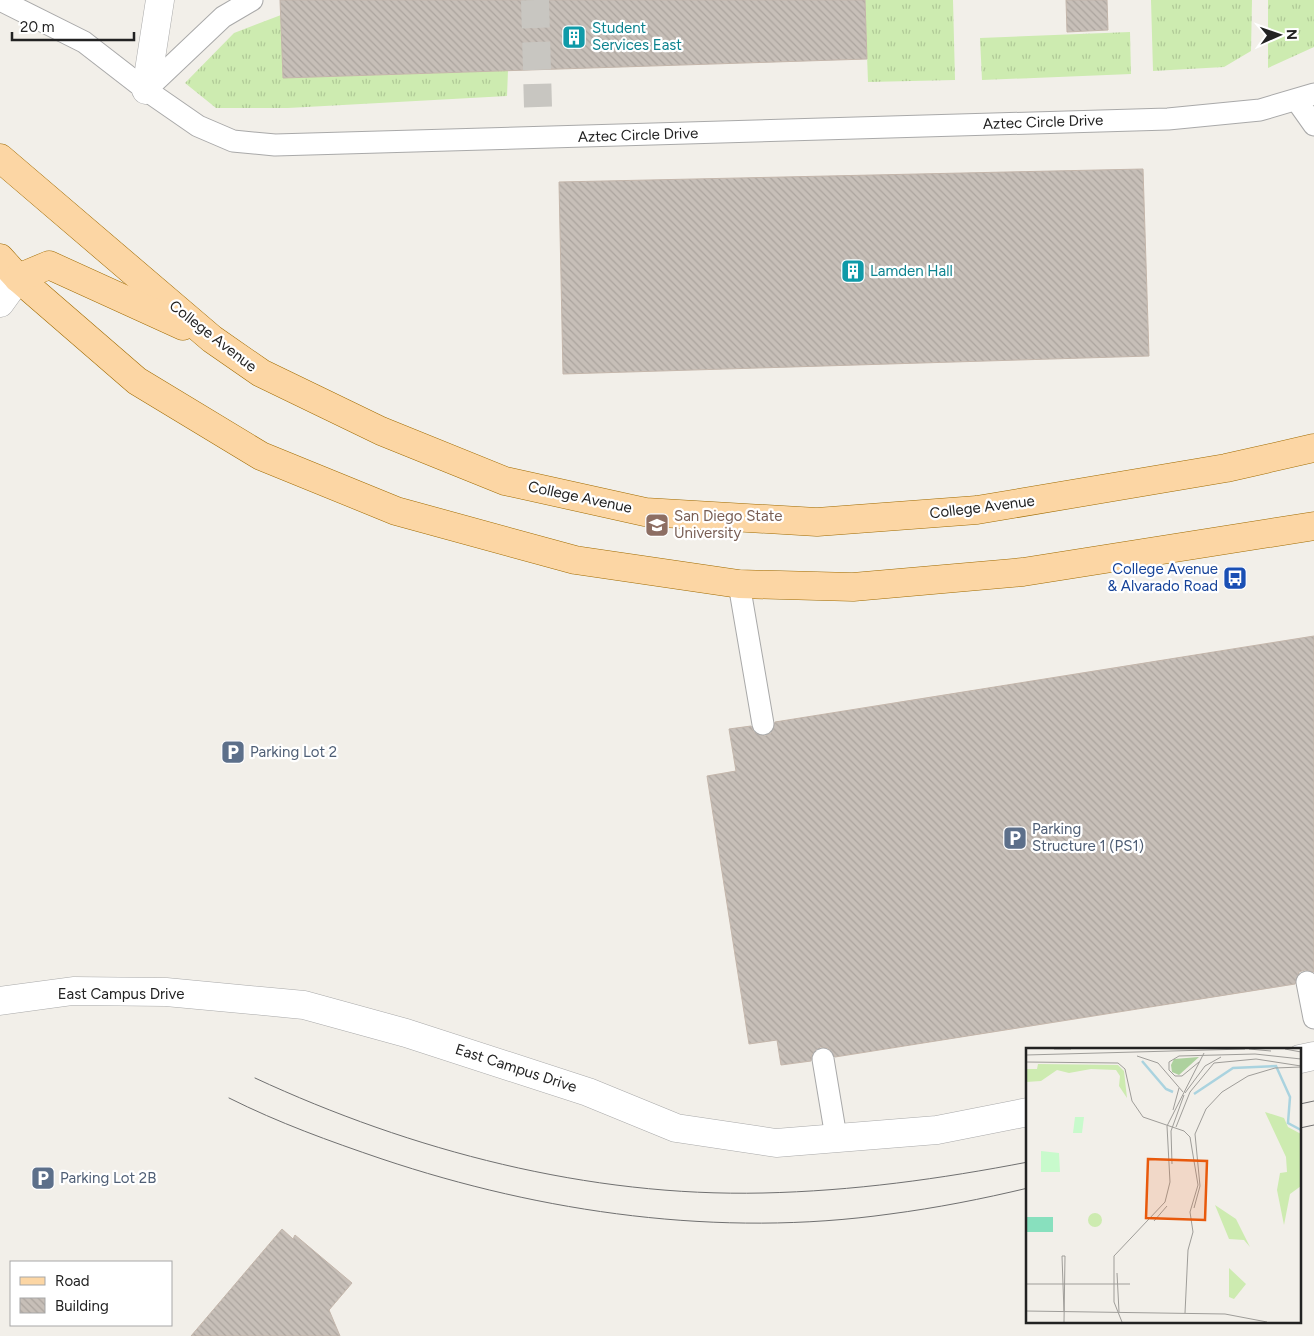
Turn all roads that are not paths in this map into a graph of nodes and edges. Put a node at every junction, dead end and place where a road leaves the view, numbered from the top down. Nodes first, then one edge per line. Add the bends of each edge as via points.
1 (0, 0) edge
2 (160, 0) edge
3 (252, 0) edge
4 (146, 90) junction
5 (1305, 98) edge
6 (1314, 126) edge
7 (0, 158) edge
8 (0, 258) edge
9 (18, 278) junction
10 (0, 303) edge
11 (212, 339) junction
12 (1314, 448) edge
13 (1314, 526) edge
14 (739, 584) junction
15 (762, 724) dead end
16 (1307, 982) dead end
17 (0, 1001) edge
18 (1314, 1018) edge
19 (823, 1058) dead end
20 (1026, 1112) edge
21 (836, 1137) junction

1 - 4 lane, Aztec Circle Drive via 84,42
2 - 4 street
3 - 4 lane via 223,17
4 - 5 lane, Aztec Circle Drive via 198,126 233,141 275,145 1168,119 1260,110
5 - 6 lane
7 - 11 main road, College Avenue
8 - 9 main road
9 - 10 street
9 - 11 main road via 49,266
9 - 14 main road via 137,381 261,456 396,511 575,560
11 - 12 main road, College Avenue via 261,373 389,435 505,481 645,512 817,522 978,510 1226,468
13 - 14 main road via 1023,572 853,587
14 - 15 lane
16 - 18 lane
17 - 21 street, East Campus Drive via 73,991 166,992 304,1005 406,1033 588,1092 676,1128 776,1143
19 - 21 lane
20 - 21 street, East Campus Drive via 937,1130

